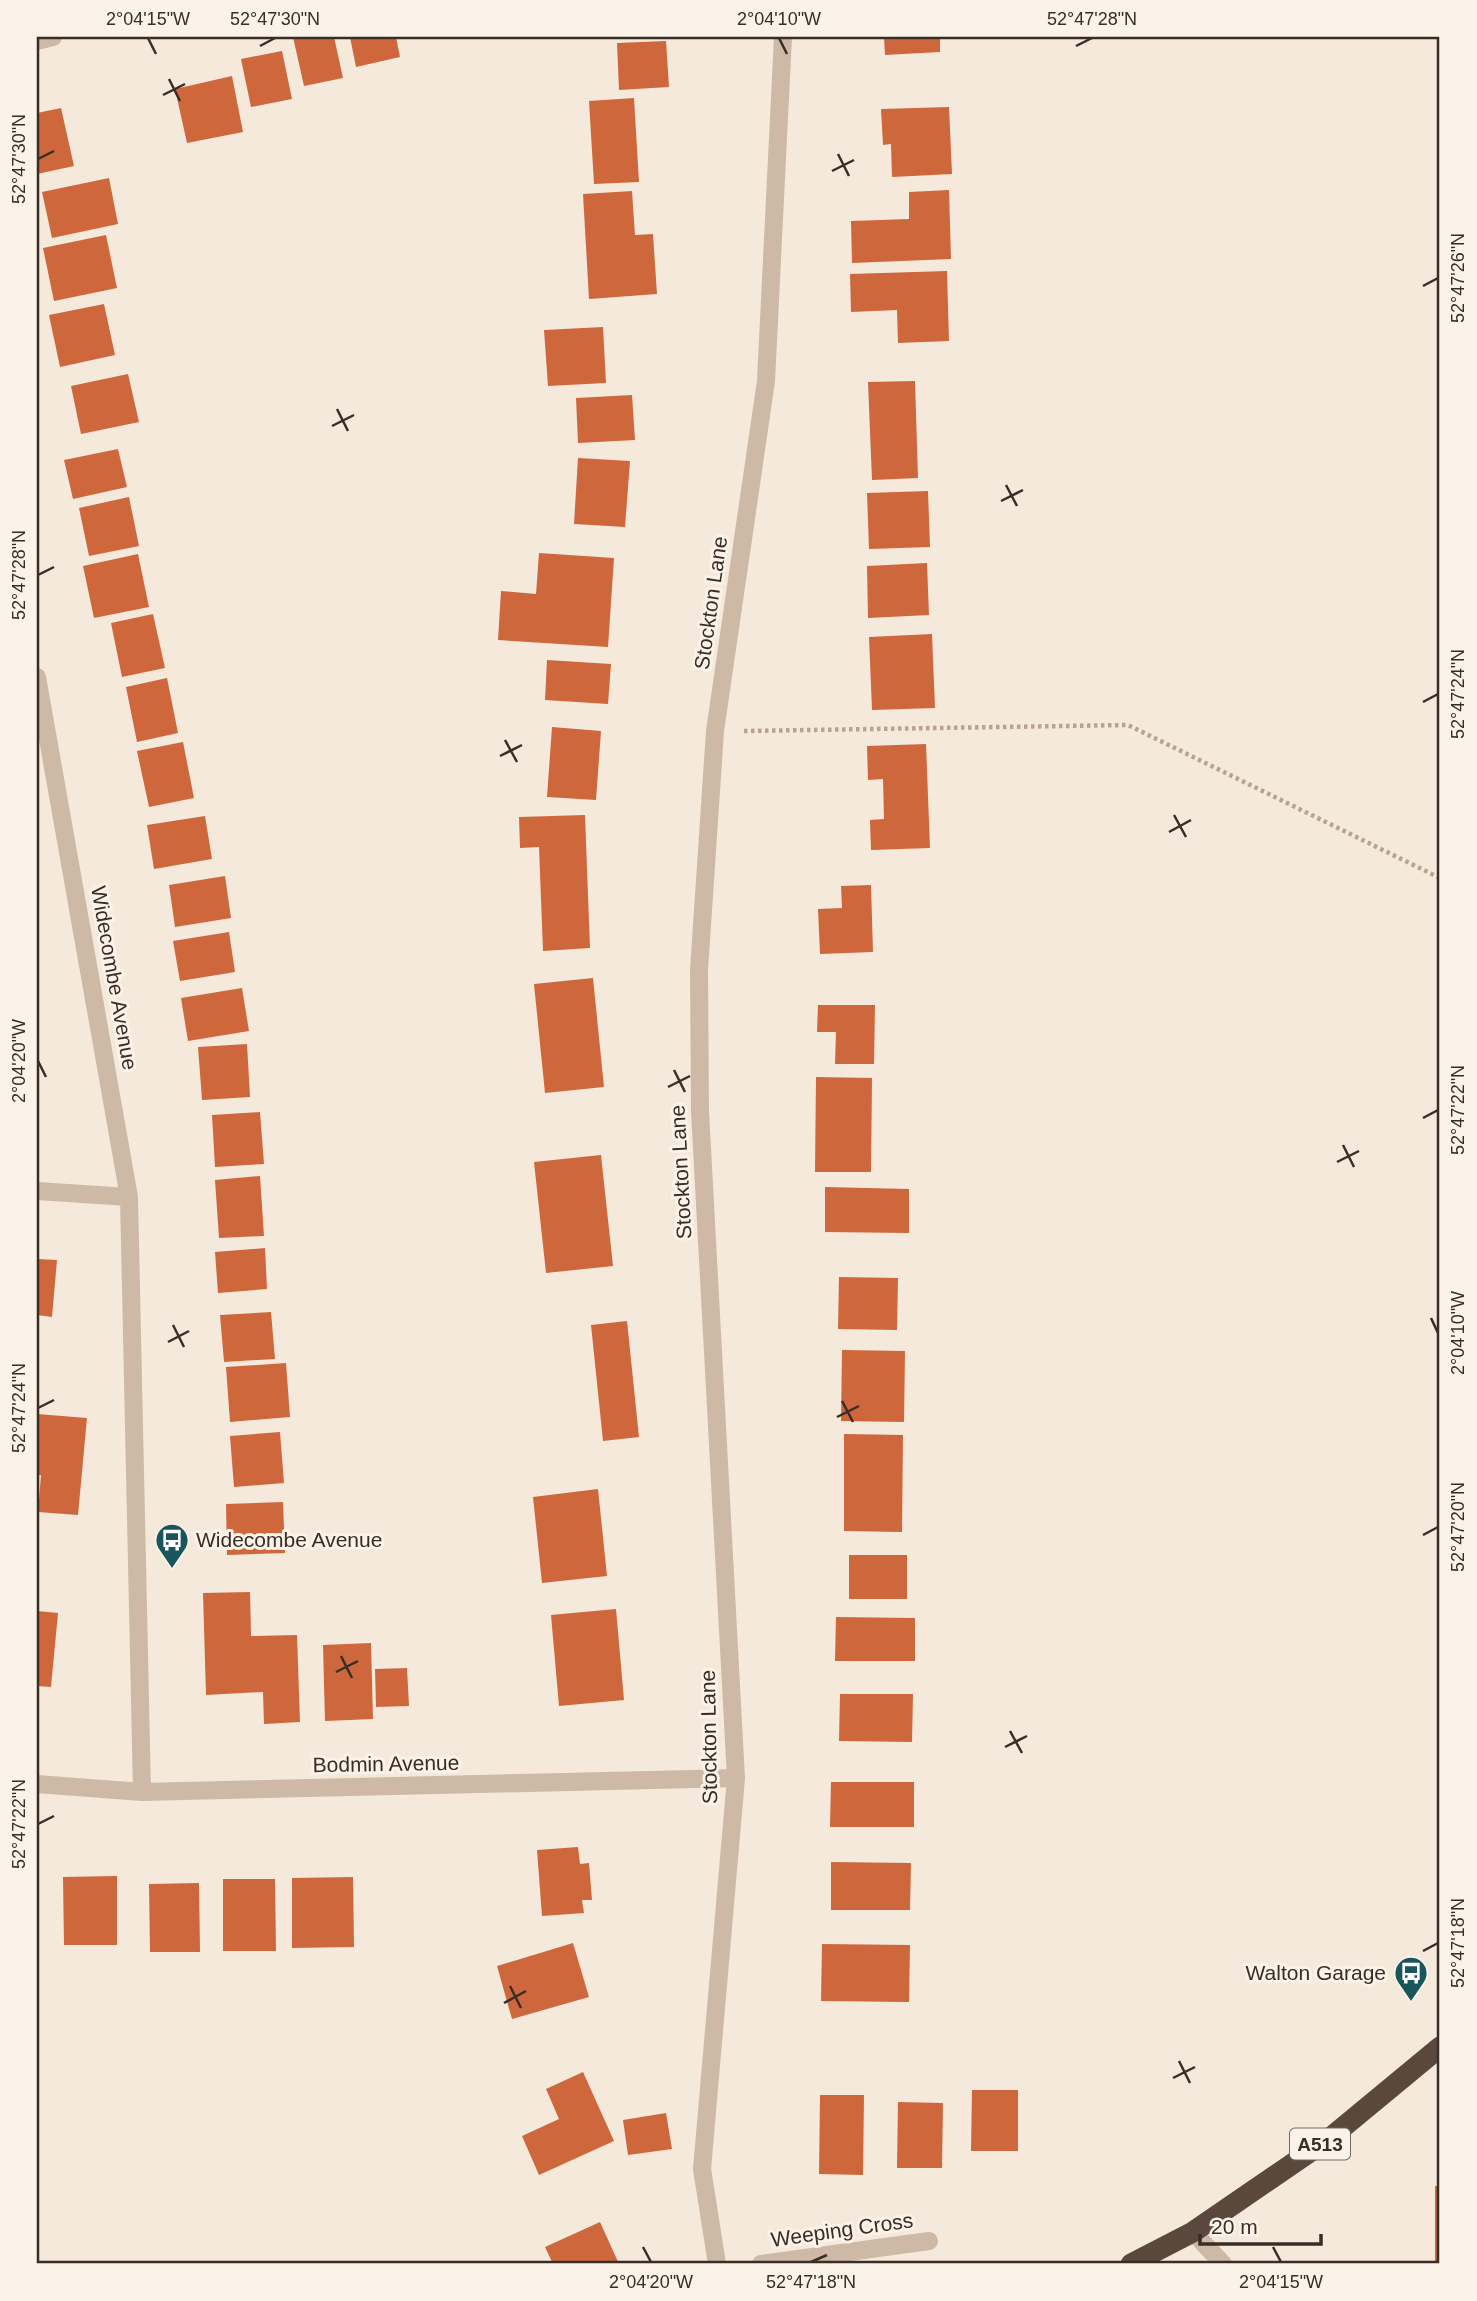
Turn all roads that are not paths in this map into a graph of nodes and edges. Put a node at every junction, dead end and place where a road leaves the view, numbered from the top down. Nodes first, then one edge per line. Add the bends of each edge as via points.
1 (53, 37) edge
2 (783, 37) edge
3 (37, 41) edge
4 (37, 677) edge
5 (37, 1191) edge
6 (129, 1198) junction
7 (736, 1778) junction
8 (37, 1784) edge
9 (142, 1792) junction
10 (1440, 2047) edge
11 (1193, 2232) junction
12 (929, 2241) dead end
13 (717, 2264) edge
14 (761, 2264) edge
15 (1131, 2264) edge
16 (1223, 2264) edge

1 - 3 street
2 - 7 street, Stockton Lane via 766,381 715,731 699,970 700,1111
4 - 6 street, Widecombe Avenue
5 - 6 street
6 - 9 street, Widecombe Avenue
7 - 9 street, Bodmin Avenue
7 - 13 street, Stockton Lane via 702,2169
8 - 9 street, Bodmin Avenue
10 - 11 highway, A513 via 1330,2138
11 - 15 highway, A513
11 - 16 street
12 - 14 street, Weeping Cross

